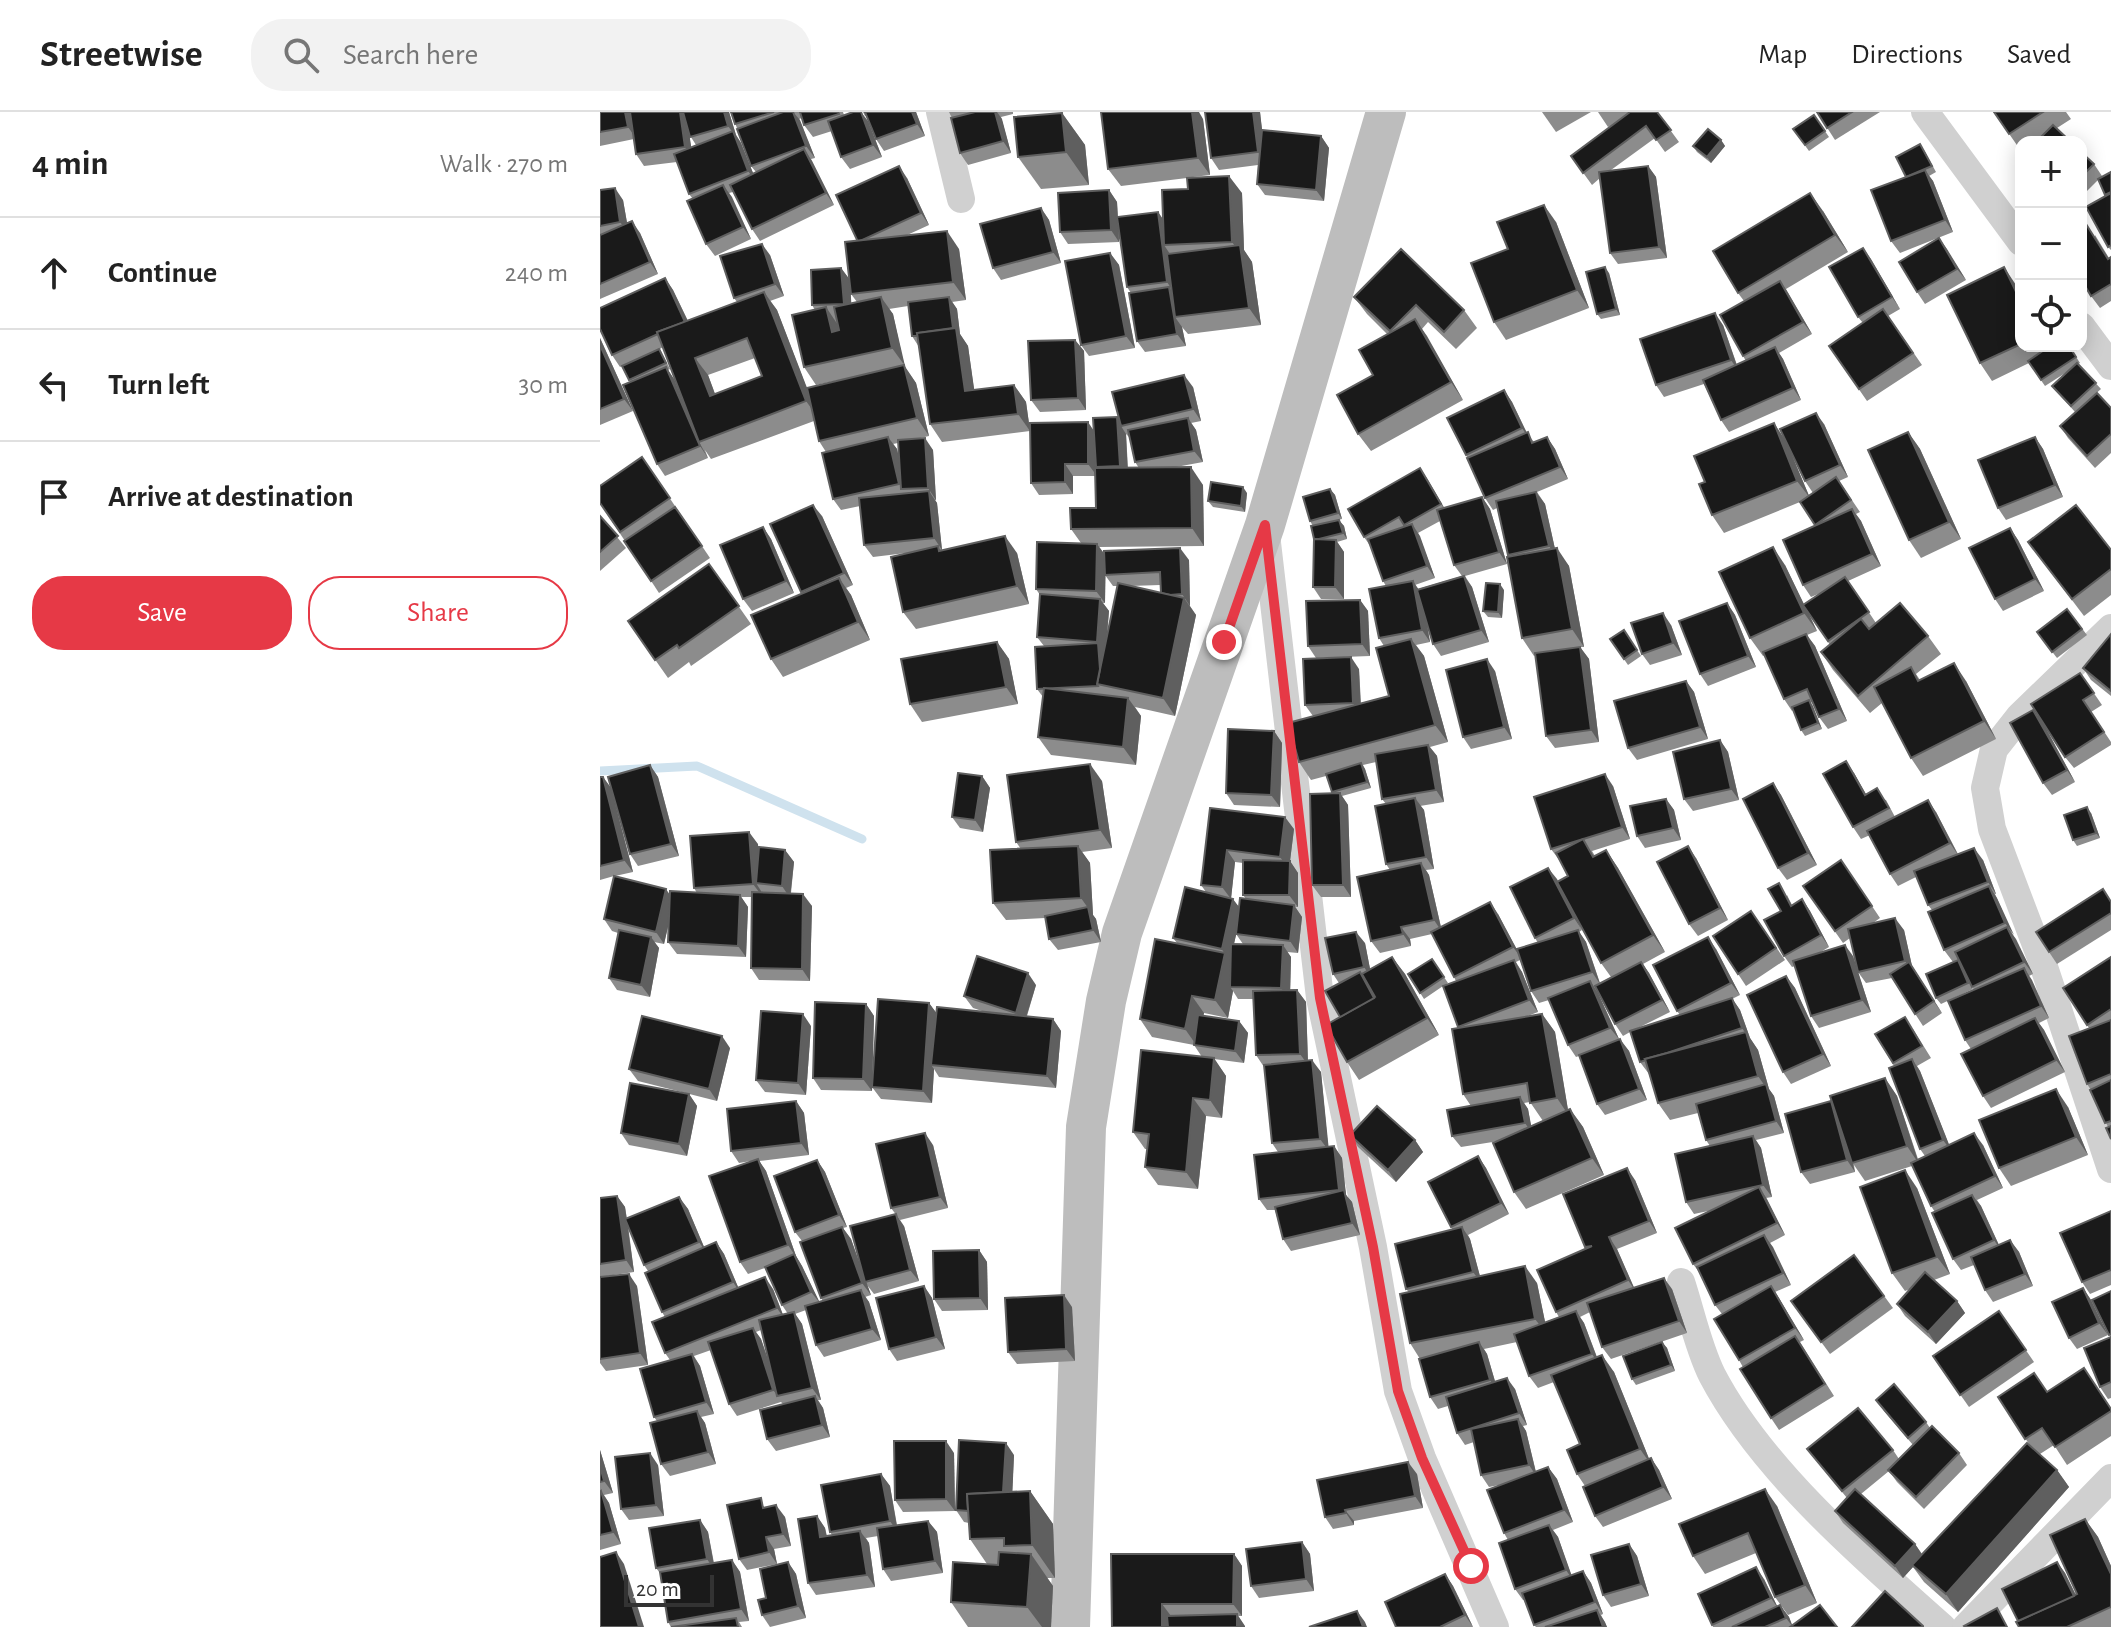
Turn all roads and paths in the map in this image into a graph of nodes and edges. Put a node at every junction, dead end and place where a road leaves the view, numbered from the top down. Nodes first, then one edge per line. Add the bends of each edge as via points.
1 (940, 112) edge
2 (1386, 112) edge
3 (1925, 112) edge
4 (961, 199) dead end
5 (2015, 234) edge
6 (2087, 334) edge
7 (2111, 366) edge
8 (1265, 525) junction
9 (2111, 628) edge
10 (2111, 1169) edge
11 (1681, 1282) dead end
12 (2111, 1478) edge
13 (1070, 1627) edge
14 (1495, 1627) edge
15 (1942, 1627) edge
16 (1966, 1627) edge

1 - 4 street
2 - 8 street
3 - 5 street
6 - 7 street
8 - 13 street via 1122,933 1106,1001 1086,1127
8 - 14 street via 1320,998 1398,1391
9 - 10 street via 2020,716 1994,749 1985,788 1992,829
11 - 15 street via 1711,1373 1739,1419 1818,1513
12 - 16 street

